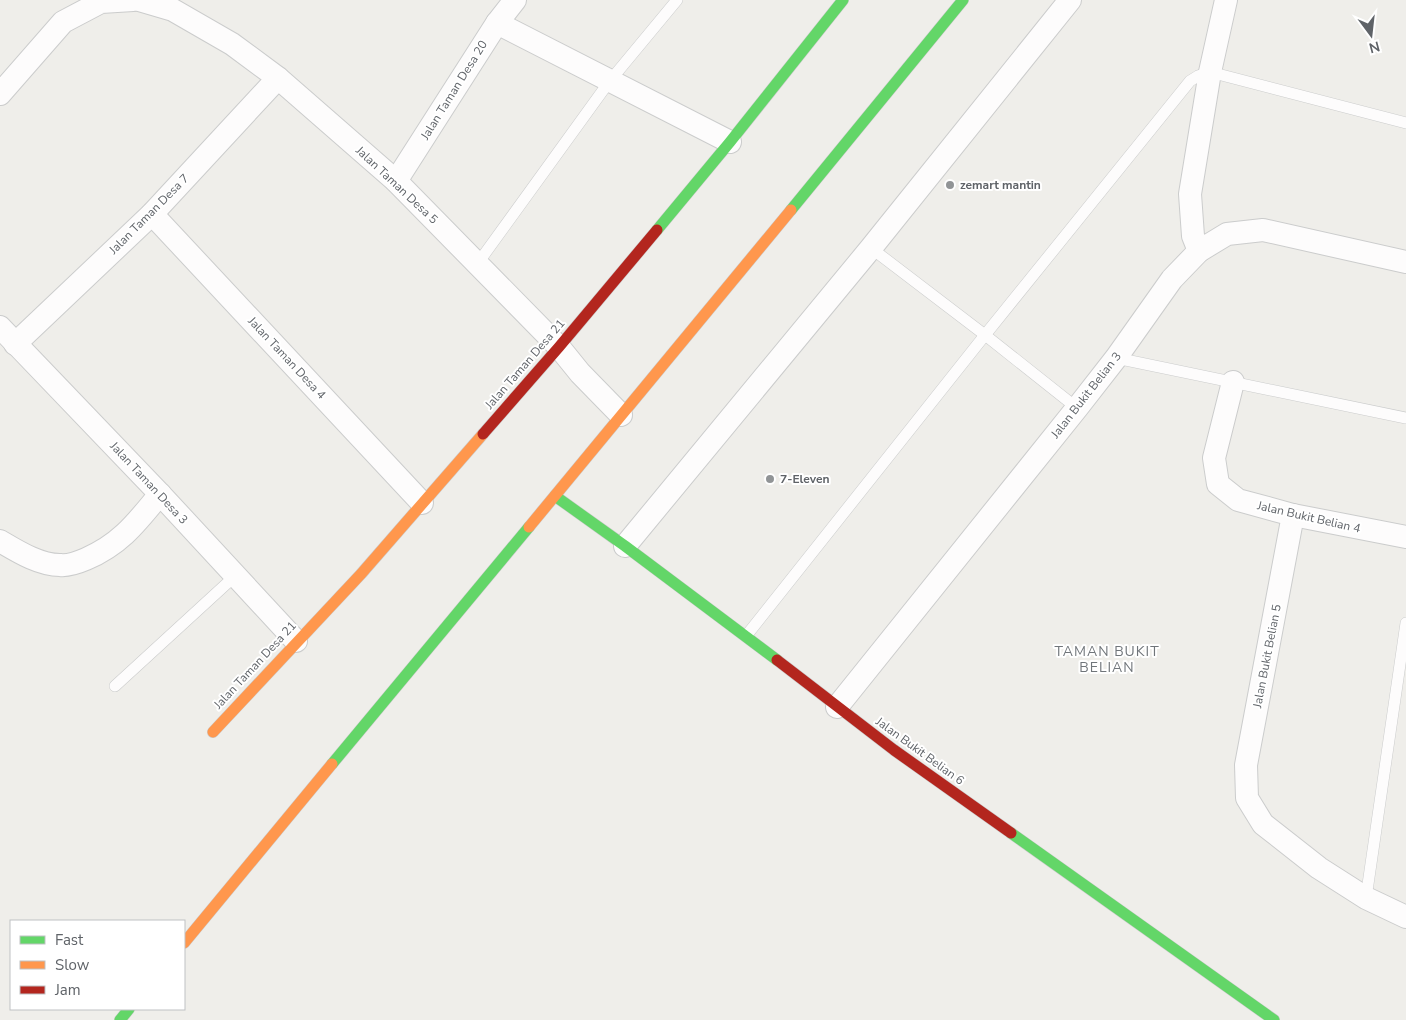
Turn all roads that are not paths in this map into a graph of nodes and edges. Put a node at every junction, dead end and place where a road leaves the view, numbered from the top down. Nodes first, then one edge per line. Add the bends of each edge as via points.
1 (133, 0) edge
2 (139, 0) edge
3 (515, 0) edge
4 (677, 0) edge
5 (843, 0) edge
6 (963, 0) edge
7 (1070, 0) edge
8 (1226, 0) edge
9 (496, 23) junction
10 (1210, 72) junction
11 (278, 78) junction
12 (609, 82) junction
13 (0, 94) edge
14 (1406, 124) edge
15 (730, 142) junction
16 (396, 181) junction
17 (152, 214) junction
18 (871, 248) junction
19 (1199, 250) junction
20 (1406, 262) edge
21 (478, 263) junction
22 (0, 327) edge
23 (985, 335) junction
24 (15, 344) junction
25 (559, 347) junction
26 (1116, 358) junction
27 (1233, 382) junction
28 (1077, 408) junction
29 (621, 415) junction
30 (1406, 418) edge
31 (160, 494) junction
32 (555, 496) junction
33 (422, 503) junction
34 (1293, 515) junction
35 (1406, 537) edge
36 (0, 541) edge
37 (625, 546) junction
38 (235, 576) junction
39 (1406, 623) edge
40 (746, 636) junction
41 (296, 641) junction
42 (115, 686) dead end
43 (837, 707) junction
44 (212, 732) dead end
45 (1366, 898) junction
46 (1406, 917) edge
47 (185, 942) edge
48 (128, 1010) edge
49 (120, 1020) edge
50 (1274, 1020) edge

1 - 13 street via 101,2 63,22
2 - 11 street, Jalan Taman Desa 5 via 173,10 232,44
3 - 9 street, Jalan Taman Desa 20
4 - 12 lane
5 - 15 street, Jalan Taman Desa 21
6 - 29 street
7 - 18 street
8 - 10 street
9 - 12 street
9 - 16 street, Jalan Taman Desa 20
10 - 14 lane
10 - 19 street via 1190,194 1193,236
10 - 23 lane via 1190,81 1183,89
11 - 16 street, Jalan Taman Desa 5
11 - 17 street, Jalan Taman Desa 7
12 - 15 street
12 - 21 lane
15 - 25 street, Jalan Taman Desa 21
16 - 21 street, Jalan Taman Desa 5
17 - 24 street, Jalan Taman Desa 7
17 - 33 street, Jalan Taman Desa 4
18 - 23 lane
18 - 37 street
19 - 20 street, Jalan Bukit Belian 3 via 1226,234 1263,230
19 - 26 street, Jalan Bukit Belian 3 via 1172,278
21 - 25 street, Jalan Taman Desa 5
22 - 24 street, Jalan Taman Desa 3
23 - 28 lane
23 - 40 lane
24 - 31 street, Jalan Taman Desa 3
25 - 29 street, Jalan Taman Desa 5
25 - 33 street, Jalan Taman Desa 21
26 - 27 lane
26 - 28 street, Jalan Bukit Belian 3
27 - 30 lane
27 - 34 street, Jalan Bukit Belian 4 via 1214,458 1218,484 1238,500
28 - 43 street, Jalan Bukit Belian 3
29 - 32 street
31 - 36 street via 128,532 103,552 80,562 60,565 30,558
31 - 38 street, Jalan Taman Desa 3
32 - 37 street, Jalan Bukit Belian 6
32 - 47 street
33 - 41 street, Jalan Taman Desa 21 via 361,574
34 - 35 street, Jalan Bukit Belian 4
34 - 45 street, Jalan Bukit Belian 5 via 1246,765 1247,798 1263,824 1319,868
37 - 40 street, Jalan Bukit Belian 6
38 - 41 street, Jalan Taman Desa 3
38 - 42 lane
39 - 45 lane
40 - 43 street, Jalan Bukit Belian 6
41 - 44 street, Jalan Taman Desa 21
43 - 50 street, Jalan Bukit Belian 6
45 - 46 street
48 - 49 street

